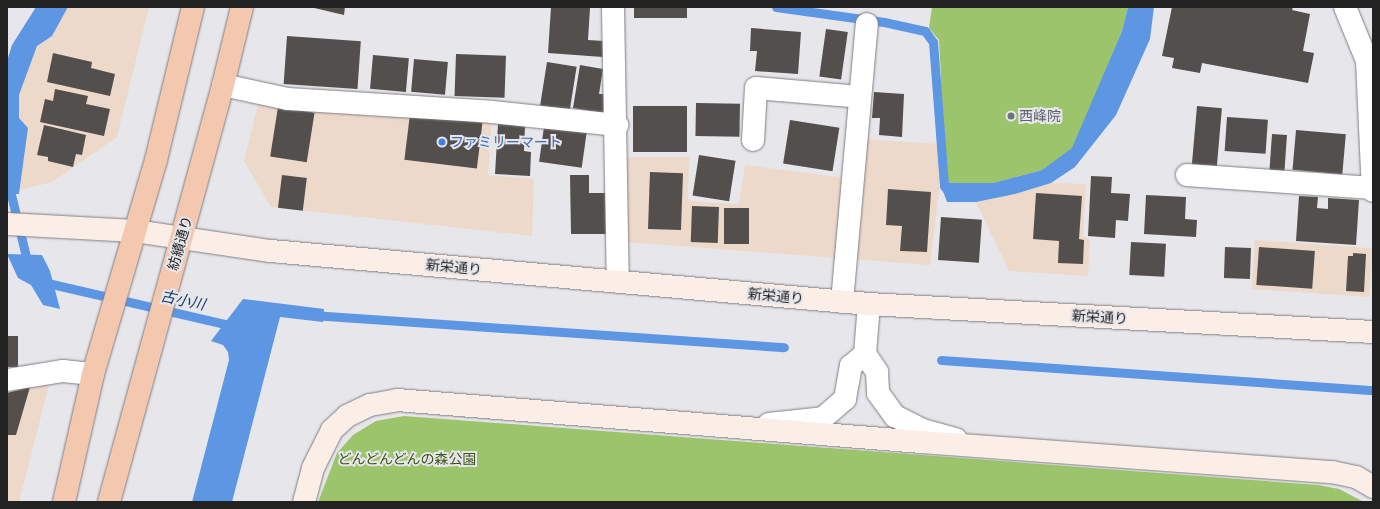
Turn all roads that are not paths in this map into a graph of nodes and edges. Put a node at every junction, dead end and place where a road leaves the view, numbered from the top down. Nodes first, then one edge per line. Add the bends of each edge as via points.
1 (193, 7) edge
2 (242, 7) edge
3 (613, 7) edge
4 (1345, 7) edge
5 (867, 24) dead end
6 (1370, 61) edge
7 (224, 85) junction
8 (860, 97) junction
9 (617, 125) junction
10 (753, 140) dead end
11 (1187, 175) dead end
12 (1373, 190) edge
13 (7, 224) edge
14 (135, 231) junction
15 (182, 237) junction
16 (618, 281) junction
17 (842, 302) junction
18 (869, 304) junction
19 (1373, 332) edge
20 (865, 354) junction
21 (93, 374) junction
22 (7, 380) edge
23 (738, 428) junction
24 (988, 448) junction
25 (1373, 487) edge
26 (64, 502) edge
27 (109, 502) edge
28 (304, 502) edge

1 - 14 highway via 156,160
2 - 7 highway, 紡績通り
3 - 9 street
4 - 6 street
5 - 8 street
6 - 12 street
7 - 9 street via 288,99 492,112
7 - 15 highway, 紡績通り
8 - 10 street via 756,88
8 - 17 street
9 - 16 street
11 - 12 street
13 - 14 street, 新栄通り
14 - 15 street, 新栄通り
14 - 21 highway
15 - 16 street, 新栄通り via 271,251
15 - 27 highway, 紡績通り
16 - 17 street, 新栄通り
17 - 18 street, 新栄通り
18 - 19 street, 新栄通り
18 - 20 street
20 - 23 street via 851,366 845,399 823,418
20 - 24 street via 877,372 878,393 895,416 922,430
21 - 22 street via 63,371
21 - 26 highway
23 - 24 street
23 - 28 street via 397,400 370,405 347,416 332,430 313,468
24 - 25 street via 1332,472 1356,477

